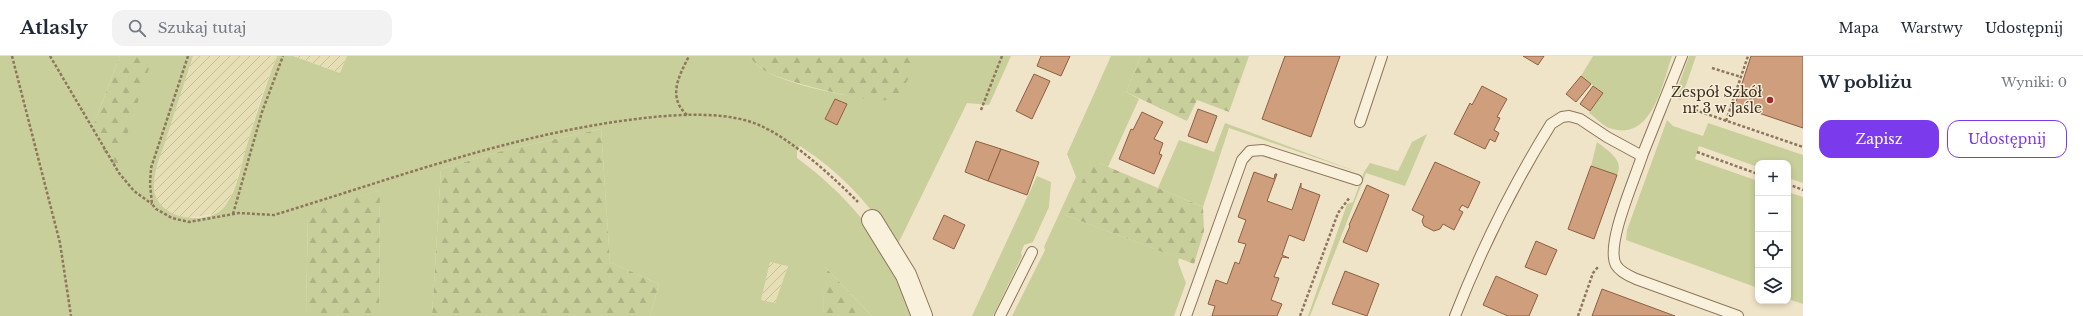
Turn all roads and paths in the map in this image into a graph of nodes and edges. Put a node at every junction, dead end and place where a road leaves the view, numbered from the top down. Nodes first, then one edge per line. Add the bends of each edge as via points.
1 (12, 56) edge
2 (50, 56) edge
3 (188, 56) edge
4 (283, 56) edge
5 (689, 56) edge
6 (1002, 56) edge
7 (1382, 56) edge
8 (1682, 56) edge
9 (1748, 56) edge
10 (1712, 68) dead end
11 (1741, 77) junction
12 (981, 110) dead end
13 (1695, 110) dead end
14 (687, 115) junction
15 (1726, 121) junction
16 (1360, 122) dead end
17 (1803, 147) edge
18 (1697, 152) dead end
19 (1642, 156) junction
20 (1755, 173) edge
21 (1357, 180) joint
22 (1791, 185) edge
23 (1803, 190) edge
24 (152, 204) junction
25 (233, 214) junction
26 (872, 220) joint
27 (1032, 252) dead end
28 (1616, 264) junction
29 (70, 316) edge
30 (922, 316) edge
31 (1000, 316) edge
32 (1186, 316) edge
33 (1300, 316) edge
34 (1455, 316) edge
35 (1578, 316) edge
36 (1738, 316) edge

1 - 29 path via 60,243
2 - 24 path via 119,173 134,191
3 - 24 path via 151,168
4 - 25 path via 262,112
5 - 14 path via 676,86 680,109
6 - 12 path
7 - 16 lane
8 - 19 lane
9 - 11 path
10 - 11 path
11 - 15 path
13 - 15 path
14 - 25 path via 604,123 502,145 274,215
14 - 26 path via 729,118 763,127 817,164 858,202
15 - 17 path
18 - 20 path
19 - 28 lane via 1614,243
19 - 34 lane via 1580,119 1569,116 1556,120 1508,199
21 - 32 lane via 1274,152 1258,150 1248,153 1242,160
21 - 33 path via 1338,214
22 - 23 path
24 - 25 path via 172,218 189,222
26 - 30 street via 906,275
27 - 31 lane
28 - 35 path via 1596,269
28 - 36 lane via 1627,275 1636,279

